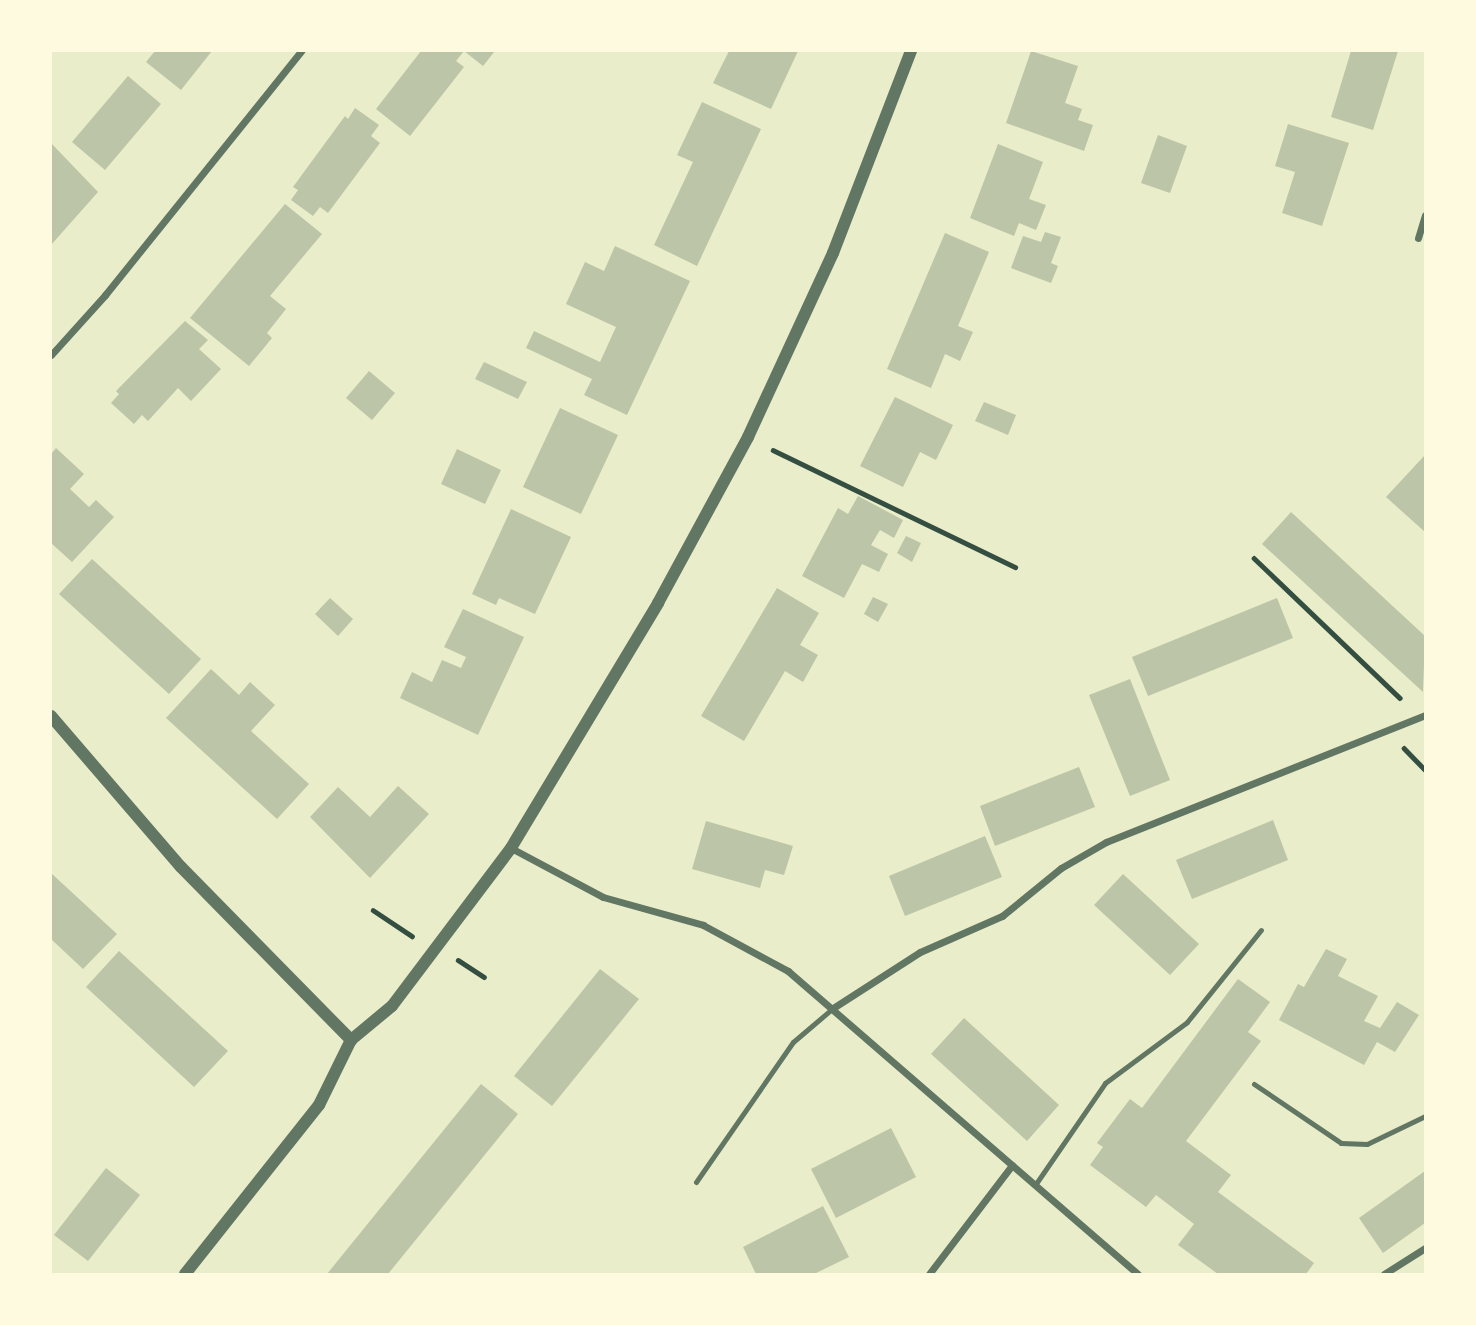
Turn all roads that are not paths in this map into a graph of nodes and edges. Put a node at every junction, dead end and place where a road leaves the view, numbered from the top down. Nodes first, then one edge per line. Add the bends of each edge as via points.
1 (301, 51) edge
2 (911, 51) edge
3 (1425, 215) edge
4 (1418, 238) dead end
5 (51, 355) edge
6 (51, 716) edge
7 (1423, 716) edge
8 (511, 848) junction
9 (1261, 930) dead end
10 (833, 1007) junction
11 (351, 1040) junction
12 (1254, 1084) dead end
13 (1425, 1116) edge
14 (1012, 1165) junction
15 (696, 1182) dead end
16 (1035, 1185) junction
17 (1425, 1248) edge
18 (185, 1274) edge
19 (929, 1274) edge
20 (1138, 1274) edge
21 (1384, 1274) edge

1 - 5 street via 106,295
2 - 8 street via 833,253 748,437 658,603
3 - 4 street
6 - 11 street via 181,867
7 - 10 street via 1106,842 1061,868 1002,916 920,952
8 - 10 street via 603,897 703,925 788,971
8 - 11 street via 392,1006
9 - 16 lane via 1186,1022 1105,1083
10 - 14 street
10 - 15 lane via 793,1042
11 - 18 street via 320,1105
12 - 13 lane via 1341,1143 1367,1144
14 - 16 street
14 - 19 street
16 - 20 street
17 - 21 street

